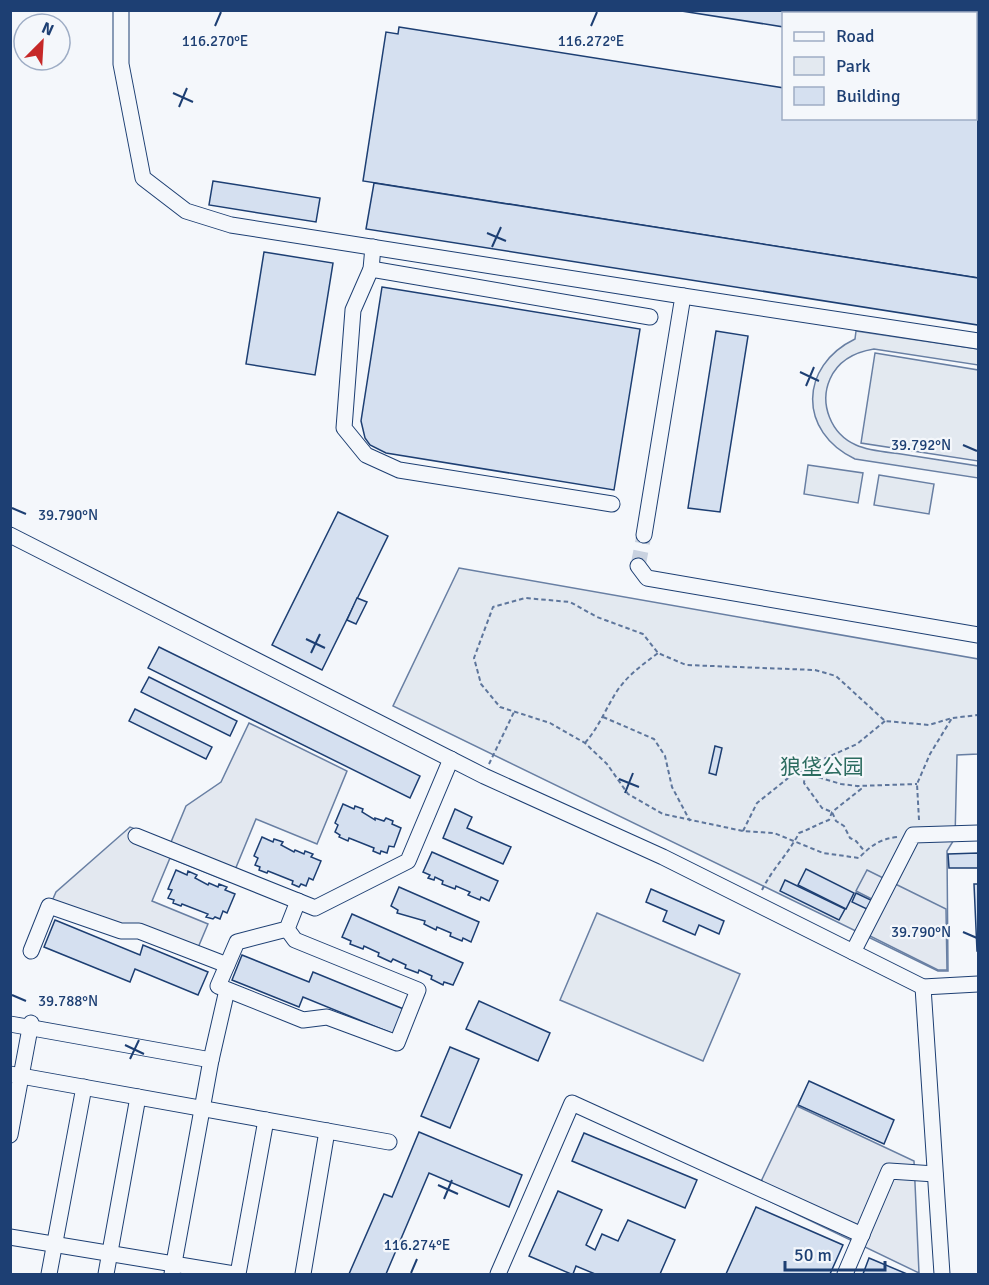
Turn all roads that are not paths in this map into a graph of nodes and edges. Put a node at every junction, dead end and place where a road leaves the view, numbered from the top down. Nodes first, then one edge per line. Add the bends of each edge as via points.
1 (120, 10) edge
2 (373, 247) junction
3 (370, 269) junction
4 (682, 296) junction
5 (650, 317) dead end
6 (978, 341) edge
7 (612, 504) dead end
8 (10, 535) edge
9 (644, 535) tunnel mouth
10 (638, 566) dead end
11 (978, 635) edge
12 (451, 759) junction
13 (978, 833) edge
14 (136, 836) dead end
15 (297, 902) junction
16 (287, 929) junction
17 (31, 951) dead end
18 (853, 952) junction
19 (227, 965) junction
20 (978, 984) edge
21 (923, 987) junction
22 (227, 990) junction
23 (10, 1024) edge
24 (30, 1025) junction
25 (211, 1060) junction
26 (16, 1075) edge
27 (84, 1088) junction
28 (138, 1097) junction
29 (202, 1108) junction
30 (266, 1120) junction
31 (327, 1131) junction
32 (10, 1135) edge
33 (389, 1142) dead end
34 (935, 1174) junction
35 (862, 1235) junction
36 (10, 1237) edge
37 (54, 1244) junction
38 (110, 1253) junction
39 (172, 1269) edge
40 (49, 1275) edge
41 (106, 1275) edge
42 (236, 1275) edge
43 (303, 1275) edge
44 (498, 1275) edge
45 (845, 1275) edge
46 (942, 1275) edge

1 - 2 street via 121,64 143,177 186,212 231,225
2 - 3 street
2 - 4 street
3 - 5 street
3 - 7 street via 353,310 344,428 366,455 399,470
4 - 6 street
4 - 9 street
8 - 12 street
10 - 11 street via 647,578
12 - 15 street via 408,861 315,908
12 - 18 street via 663,857
13 - 18 street via 917,835
14 - 15 street
15 - 16 street
16 - 19 street via 237,942
16 - 22 street via 295,940 418,990 397,1044 327,1017 303,1020
17 - 19 street via 49,906 121,931 139,931
18 - 21 street
19 - 22 street via 218,986
20 - 21 street
21 - 34 street
22 - 25 street
23 - 24 street
24 - 25 street
24 - 26 street
25 - 29 street
26 - 27 street
26 - 32 street
27 - 28 street
27 - 37 street
28 - 29 street
28 - 38 street
29 - 30 street
29 - 39 street
30 - 31 street
30 - 42 street
31 - 33 street
31 - 43 street
34 - 35 street via 889,1171
34 - 46 street
35 - 44 street via 572,1103
35 - 45 street
36 - 37 street
37 - 38 street
37 - 40 street
38 - 39 street
38 - 41 street
39 - 42 street

